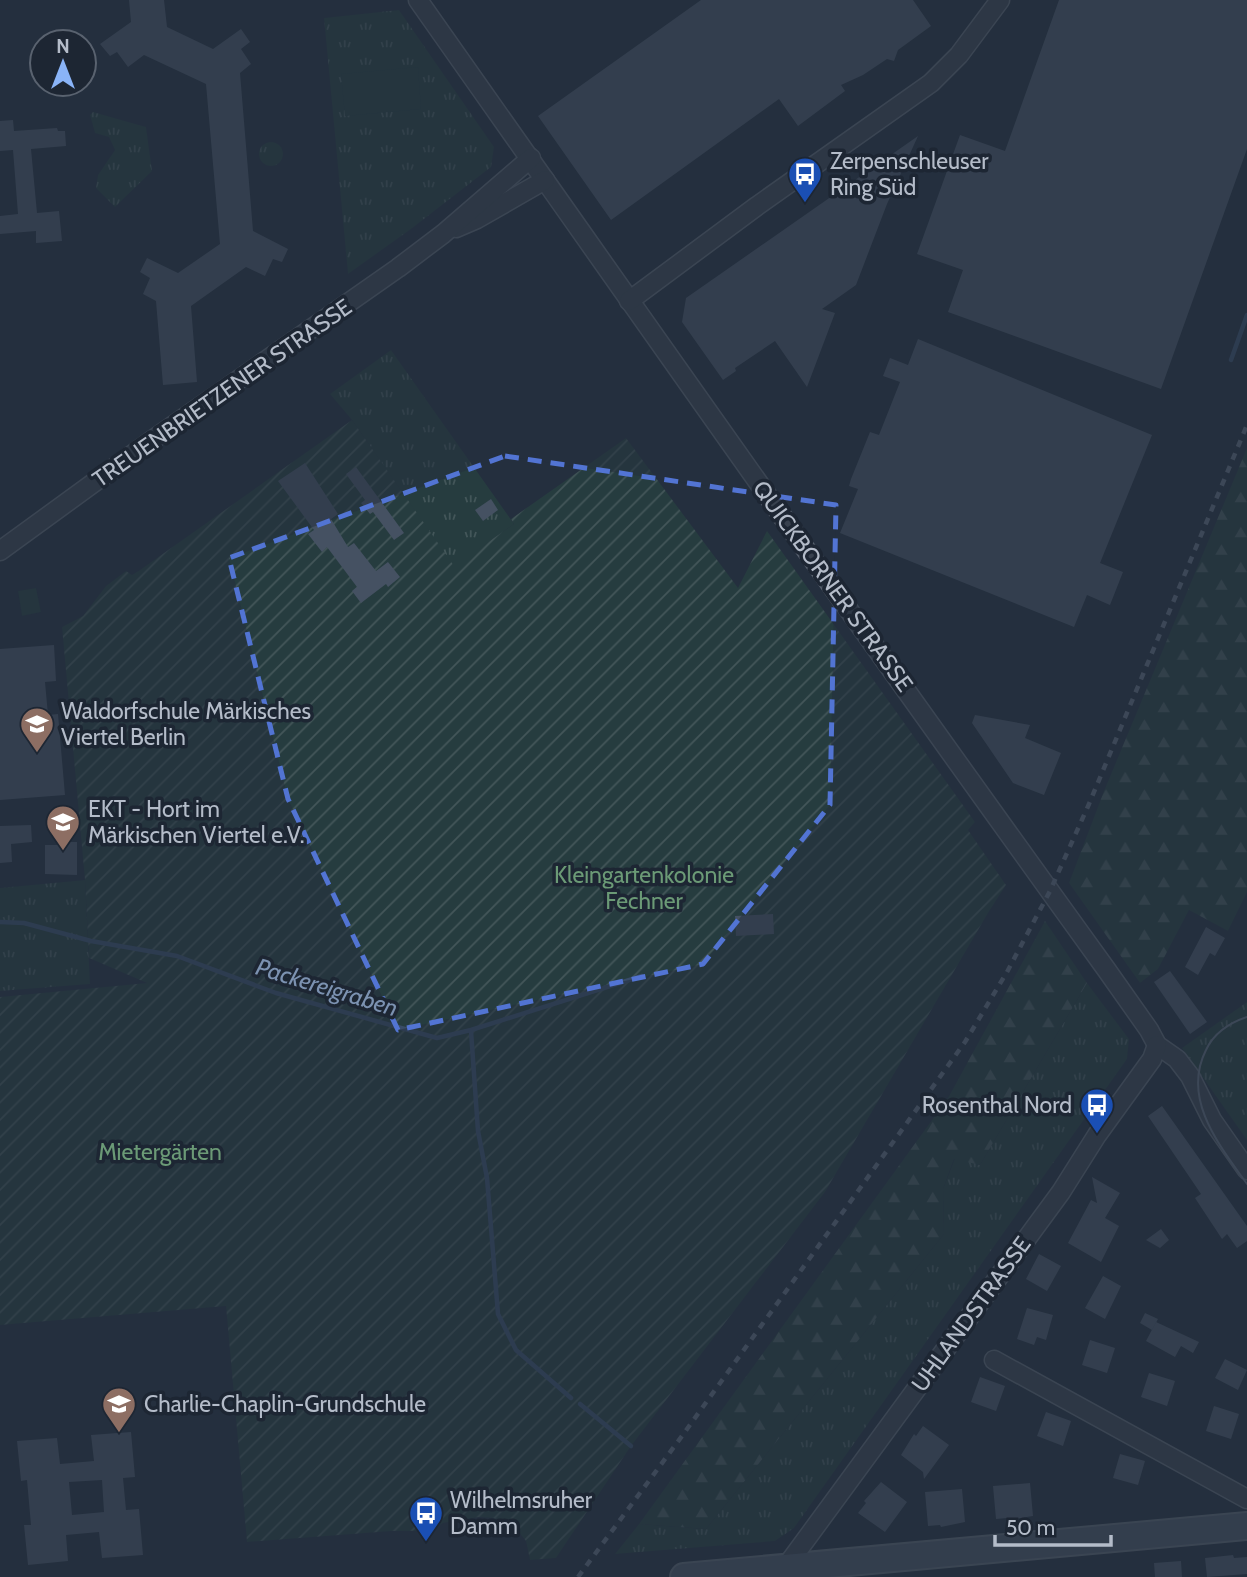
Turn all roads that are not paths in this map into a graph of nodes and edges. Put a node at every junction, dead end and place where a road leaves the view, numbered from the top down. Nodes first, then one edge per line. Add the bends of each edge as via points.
1 (418, 0) edge
2 (1000, 0) edge
3 (531, 158) junction
4 (545, 180) junction
5 (443, 234) junction
6 (629, 301) junction
7 (0, 551) edge
8 (1157, 1045) junction
9 (1247, 1170) edge
10 (994, 1360) dead end
11 (1247, 1499) edge
12 (1247, 1527) edge
13 (781, 1572) edge
14 (684, 1577) edge

1 - 3 street, QUICKBORNER STRASSE
2 - 6 street via 959,55 931,83
3 - 4 street, QUICKBORNER STRASSE
3 - 5 street, TREUENBRIETZENER STRASSE
4 - 5 street, TREUENBRIETZENER STRASSE
4 - 6 street, QUICKBORNER STRASSE
5 - 7 street, TREUENBRIETZENER STRASSE
6 - 8 street, QUICKBORNER STRASSE
8 - 9 street, QUICKBORNER STRASSE via 1173,1055 1190,1076 1218,1129
8 - 13 street, UHLANDSTRASSE via 1061,1192
10 - 11 street
12 - 13 main road
13 - 14 main road

